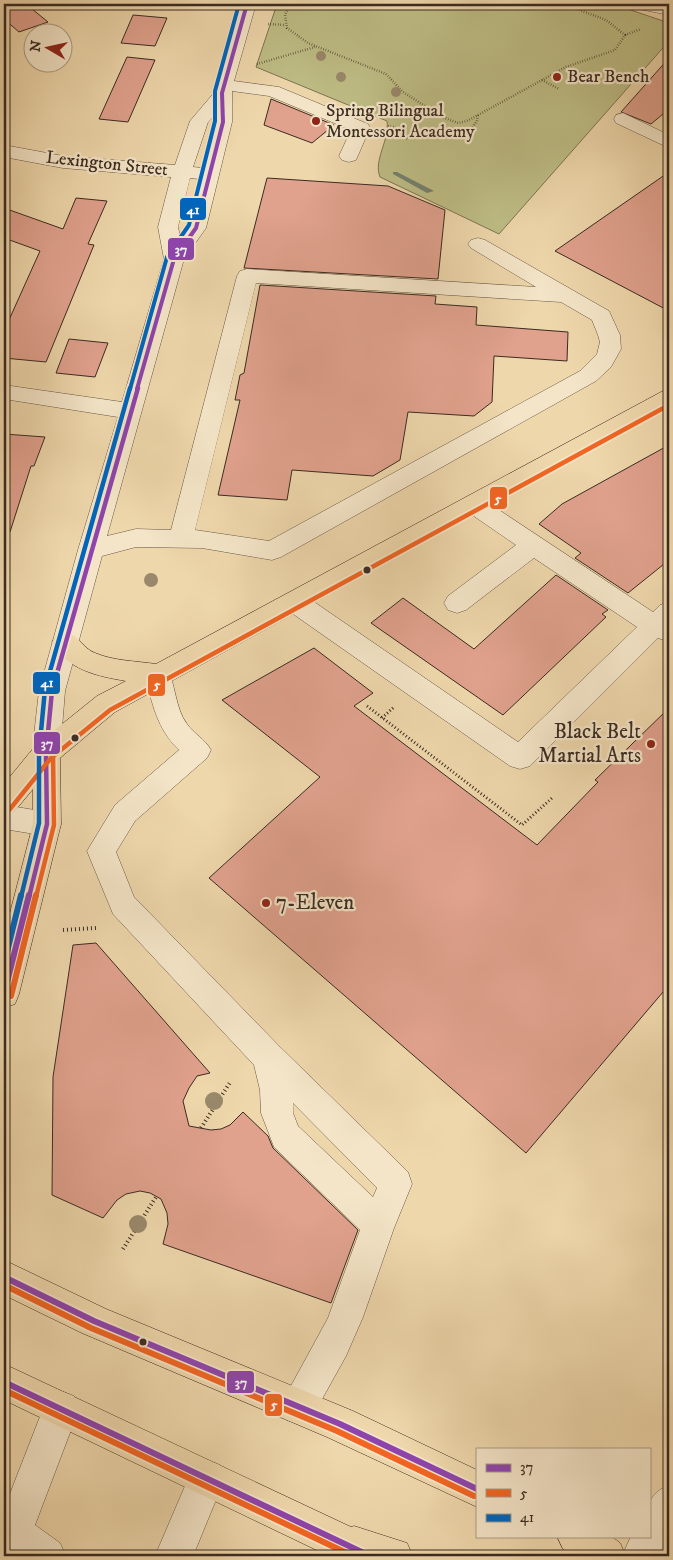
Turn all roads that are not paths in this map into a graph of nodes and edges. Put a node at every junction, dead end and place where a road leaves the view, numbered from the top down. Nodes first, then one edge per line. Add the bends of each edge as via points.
1 (247, 4) edge
2 (640, 4) edge
3 (669, 10) edge
4 (223, 90) junction
5 (623, 119) dead end
6 (669, 142) edge
7 (4, 151) edge
8 (349, 156) dead end
9 (182, 172) junction
10 (210, 174) junction
11 (478, 244) dead end
12 (174, 259) junction
13 (565, 296) junction
14 (4, 392) edge
15 (669, 397) edge
16 (130, 410) junction
17 (473, 504) junction
18 (182, 539) junction
19 (534, 545) junction
20 (90, 550) junction
21 (295, 602) junction
22 (457, 603) dead end
23 (664, 623) edge
24 (64, 642) junction
25 (158, 675) junction
26 (46, 753) junction
27 (4, 804) edge
28 (4, 817) edge
29 (47, 824) junction
30 (4, 994) edge
31 (268, 1058) junction
32 (378, 1224) junction
33 (4, 1277) edge
34 (4, 1382) edge
35 (298, 1406) junction
36 (61, 1409) junction
37 (207, 1478) junction
38 (476, 1489) edge
39 (669, 1504) edge
40 (9, 1535) edge
41 (579, 1538) edge
42 (354, 1548) edge
43 (47, 1556) edge
44 (174, 1556) edge
45 (394, 1556) edge
46 (607, 1556) edge
47 (641, 1556) edge

1 - 4 street
2 - 3 street
4 - 8 street via 273,91 361,128
4 - 9 street via 199,121
4 - 10 street via 223,122
5 - 6 street
7 - 9 street, Lexington Street via 63,162
9 - 10 street, Lexington Street
9 - 12 street via 168,226
10 - 12 street via 196,228
11 - 13 street
12 - 16 street
13 - 18 street via 601,316 610,332 611,348 603,364 588,376 272,551 202,539
13 - 18 street via 247,276
14 - 16 street
15 - 17 main road
16 - 20 street
17 - 19 street
17 - 21 main road
18 - 20 street via 136,538
19 - 22 street
19 - 23 street
20 - 24 street
21 - 23 street via 520,758
21 - 25 main road
24 - 25 main road via 83,659
24 - 26 street via 52,691
25 - 26 main road via 106,704
25 - 31 street via 176,730 198,750 125,813 101,851 123,906
26 - 27 main road
26 - 29 main road
28 - 29 street
29 - 30 main road
31 - 32 street via 276,1090 277,1113 285,1136
31 - 32 street via 396,1184
32 - 35 street via 351,1305 330,1354
33 - 35 main road via 94,1321
34 - 36 main road
35 - 38 main road
36 - 37 main road
36 - 40 street
37 - 42 main road
37 - 44 street
39 - 47 street
40 - 43 street
41 - 46 main road
42 - 45 main road

